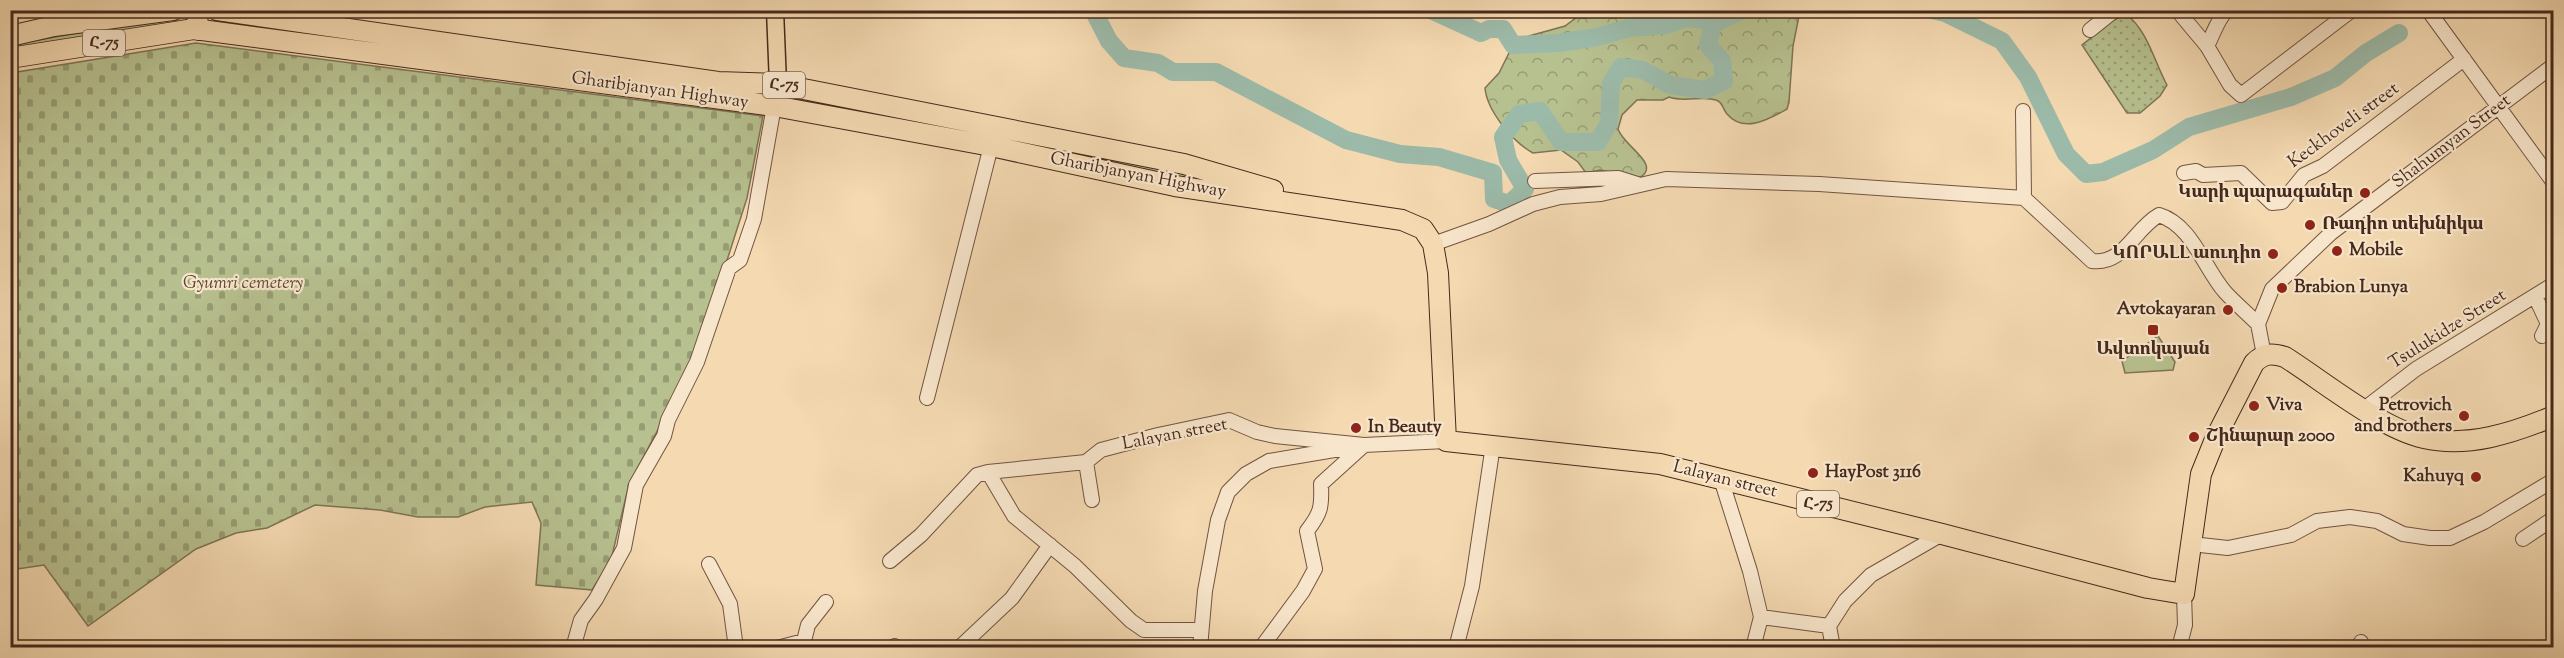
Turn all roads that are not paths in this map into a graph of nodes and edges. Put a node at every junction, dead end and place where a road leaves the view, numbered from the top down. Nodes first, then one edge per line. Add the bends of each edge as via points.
1 (173, 10) edge
2 (217, 10) edge
3 (775, 10) edge
4 (2115, 10) edge
5 (2177, 10) edge
6 (2228, 10) edge
7 (2352, 10) edge
8 (2428, 10) edge
9 (197, 20) edge
10 (2090, 30) dead end
11 (10, 36) edge
12 (2207, 46) junction
13 (10, 58) edge
14 (2464, 59) junction
15 (2553, 65) edge
16 (778, 84) junction
17 (774, 106) junction
18 (2498, 107) junction
19 (2023, 111) dead end
20 (991, 146) junction
21 (2184, 173) dead end
22 (1535, 181) dead end
23 (2553, 183) edge
24 (1637, 184) junction
25 (2024, 198) junction
26 (1341, 210) junction
27 (1432, 243) junction
28 (2553, 284) edge
29 (2535, 296) junction
30 (2258, 324) junction
31 (2542, 336) dead end
32 (2264, 355) junction
33 (927, 398) dead end
34 (2364, 409) junction
35 (2553, 416) edge
36 (1446, 441) junction
37 (1364, 445) junction
38 (1493, 445) junction
39 (1086, 462) junction
40 (988, 472) junction
41 (1720, 479) junction
42 (2553, 480) edge
43 (1092, 500) dead end
44 (2553, 518) edge
45 (1942, 534) junction
46 (2523, 539) dead end
47 (1050, 544) junction
48 (2191, 544) junction
49 (890, 561) dead end
50 (709, 564) dead end
51 (2184, 594) junction
52 (826, 602) dead end
53 (1761, 617) junction
54 (1829, 626) junction
55 (1201, 630) junction
56 (2553, 643) edge
57 (806, 644) edge
58 (573, 648) edge
59 (736, 648) edge
60 (777, 648) edge
61 (959, 648) edge
62 (1200, 648) edge
63 (1261, 648) edge
64 (1456, 648) edge
65 (1753, 648) edge
66 (1833, 648) edge
67 (2061, 648) edge
68 (2074, 648) edge
69 (2180, 648) edge
70 (2552, 648) edge

1 - 11 highway, Հ-75
2 - 16 highway, Gharibjanyan Highway / Հ-75 via 718,82
3 - 16 main road
4 - 10 street
5 - 12 street
6 - 12 street via 2221,15
7 - 12 street via 2241,95 2230,85
8 - 14 street
9 - 13 highway, Gharibjanyan Highway / Հ-75
9 - 17 highway, Gharibjanyan Highway / Հ-75
14 - 18 street
14 - 21 street, Keckhoveli street via 2323,166 2304,175 2282,202 2272,204 2241,173
15 - 18 street, Shahumyan Street
16 - 17 main road
16 - 26 highway, Gharibjanyan Highway / Հ-75 via 1185,164
17 - 20 highway, Gharibjanyan Highway / Հ-75
17 - 58 street via 758,202 740,260 729,268 697,362 664,436 636,484 624,548 581,620
18 - 23 street
18 - 30 street, Shahumyan Street via 2331,233 2272,289
19 - 25 street
20 - 26 highway, Gharibjanyan Highway / Հ-75 via 1175,186
20 - 33 street
22 - 24 street via 1618,178
24 - 25 street via 1666,179 1808,184
24 - 27 street via 1601,194 1533,204
25 - 30 street via 2092,261 2104,263 2122,252 2147,222 2159,215 2167,218 2180,227 2224,292
26 - 27 highway, Gharibjanyan Highway / Հ-75 via 1402,220 1423,229
27 - 36 highway via 1438,273
28 - 29 street, Tsulukidze Street
29 - 31 street via 2548,324
29 - 34 street, Tsulukidze Street via 2416,369
30 - 32 street
32 - 34 highway via 2285,357
32 - 48 highway via 2253,363 2201,474
34 - 35 highway via 2424,438 2471,441 2520,431
36 - 37 street, Lalayan street
36 - 38 highway, Lalayan street / Հ-75
37 - 39 street, Lalayan street via 1275,436 1229,420 1101,450
37 - 55 street, Lalayan street via 1269,461 1246,474 1228,492 1218,520
37 - 63 street via 1321,484 1319,516 1307,531 1315,569
38 - 41 highway, Lalayan street / Հ-75 via 1660,464
38 - 64 street via 1472,586
39 - 40 street, Lalayan street
39 - 43 street
40 - 47 street via 1014,516
40 - 49 street via 977,476 921,535
41 - 45 highway, Lalayan street / Հ-75
41 - 53 street
42 - 48 street via 2450,538 2403,534 2377,521 2350,517 2317,521 2291,535 2228,548
44 - 46 street
45 - 51 highway, Lalayan street / Հ-75 via 2137,586
45 - 54 street via 1871,575 1845,601
47 - 55 street via 1144,630
47 - 61 street via 1012,598
48 - 51 highway
50 - 59 street via 730,604
51 - 69 street via 2185,625
52 - 57 street via 808,625
53 - 54 street
53 - 65 street
54 - 66 street
55 - 62 street, Lalayan street
56 - 70 street
57 - 60 street
67 - 68 street

